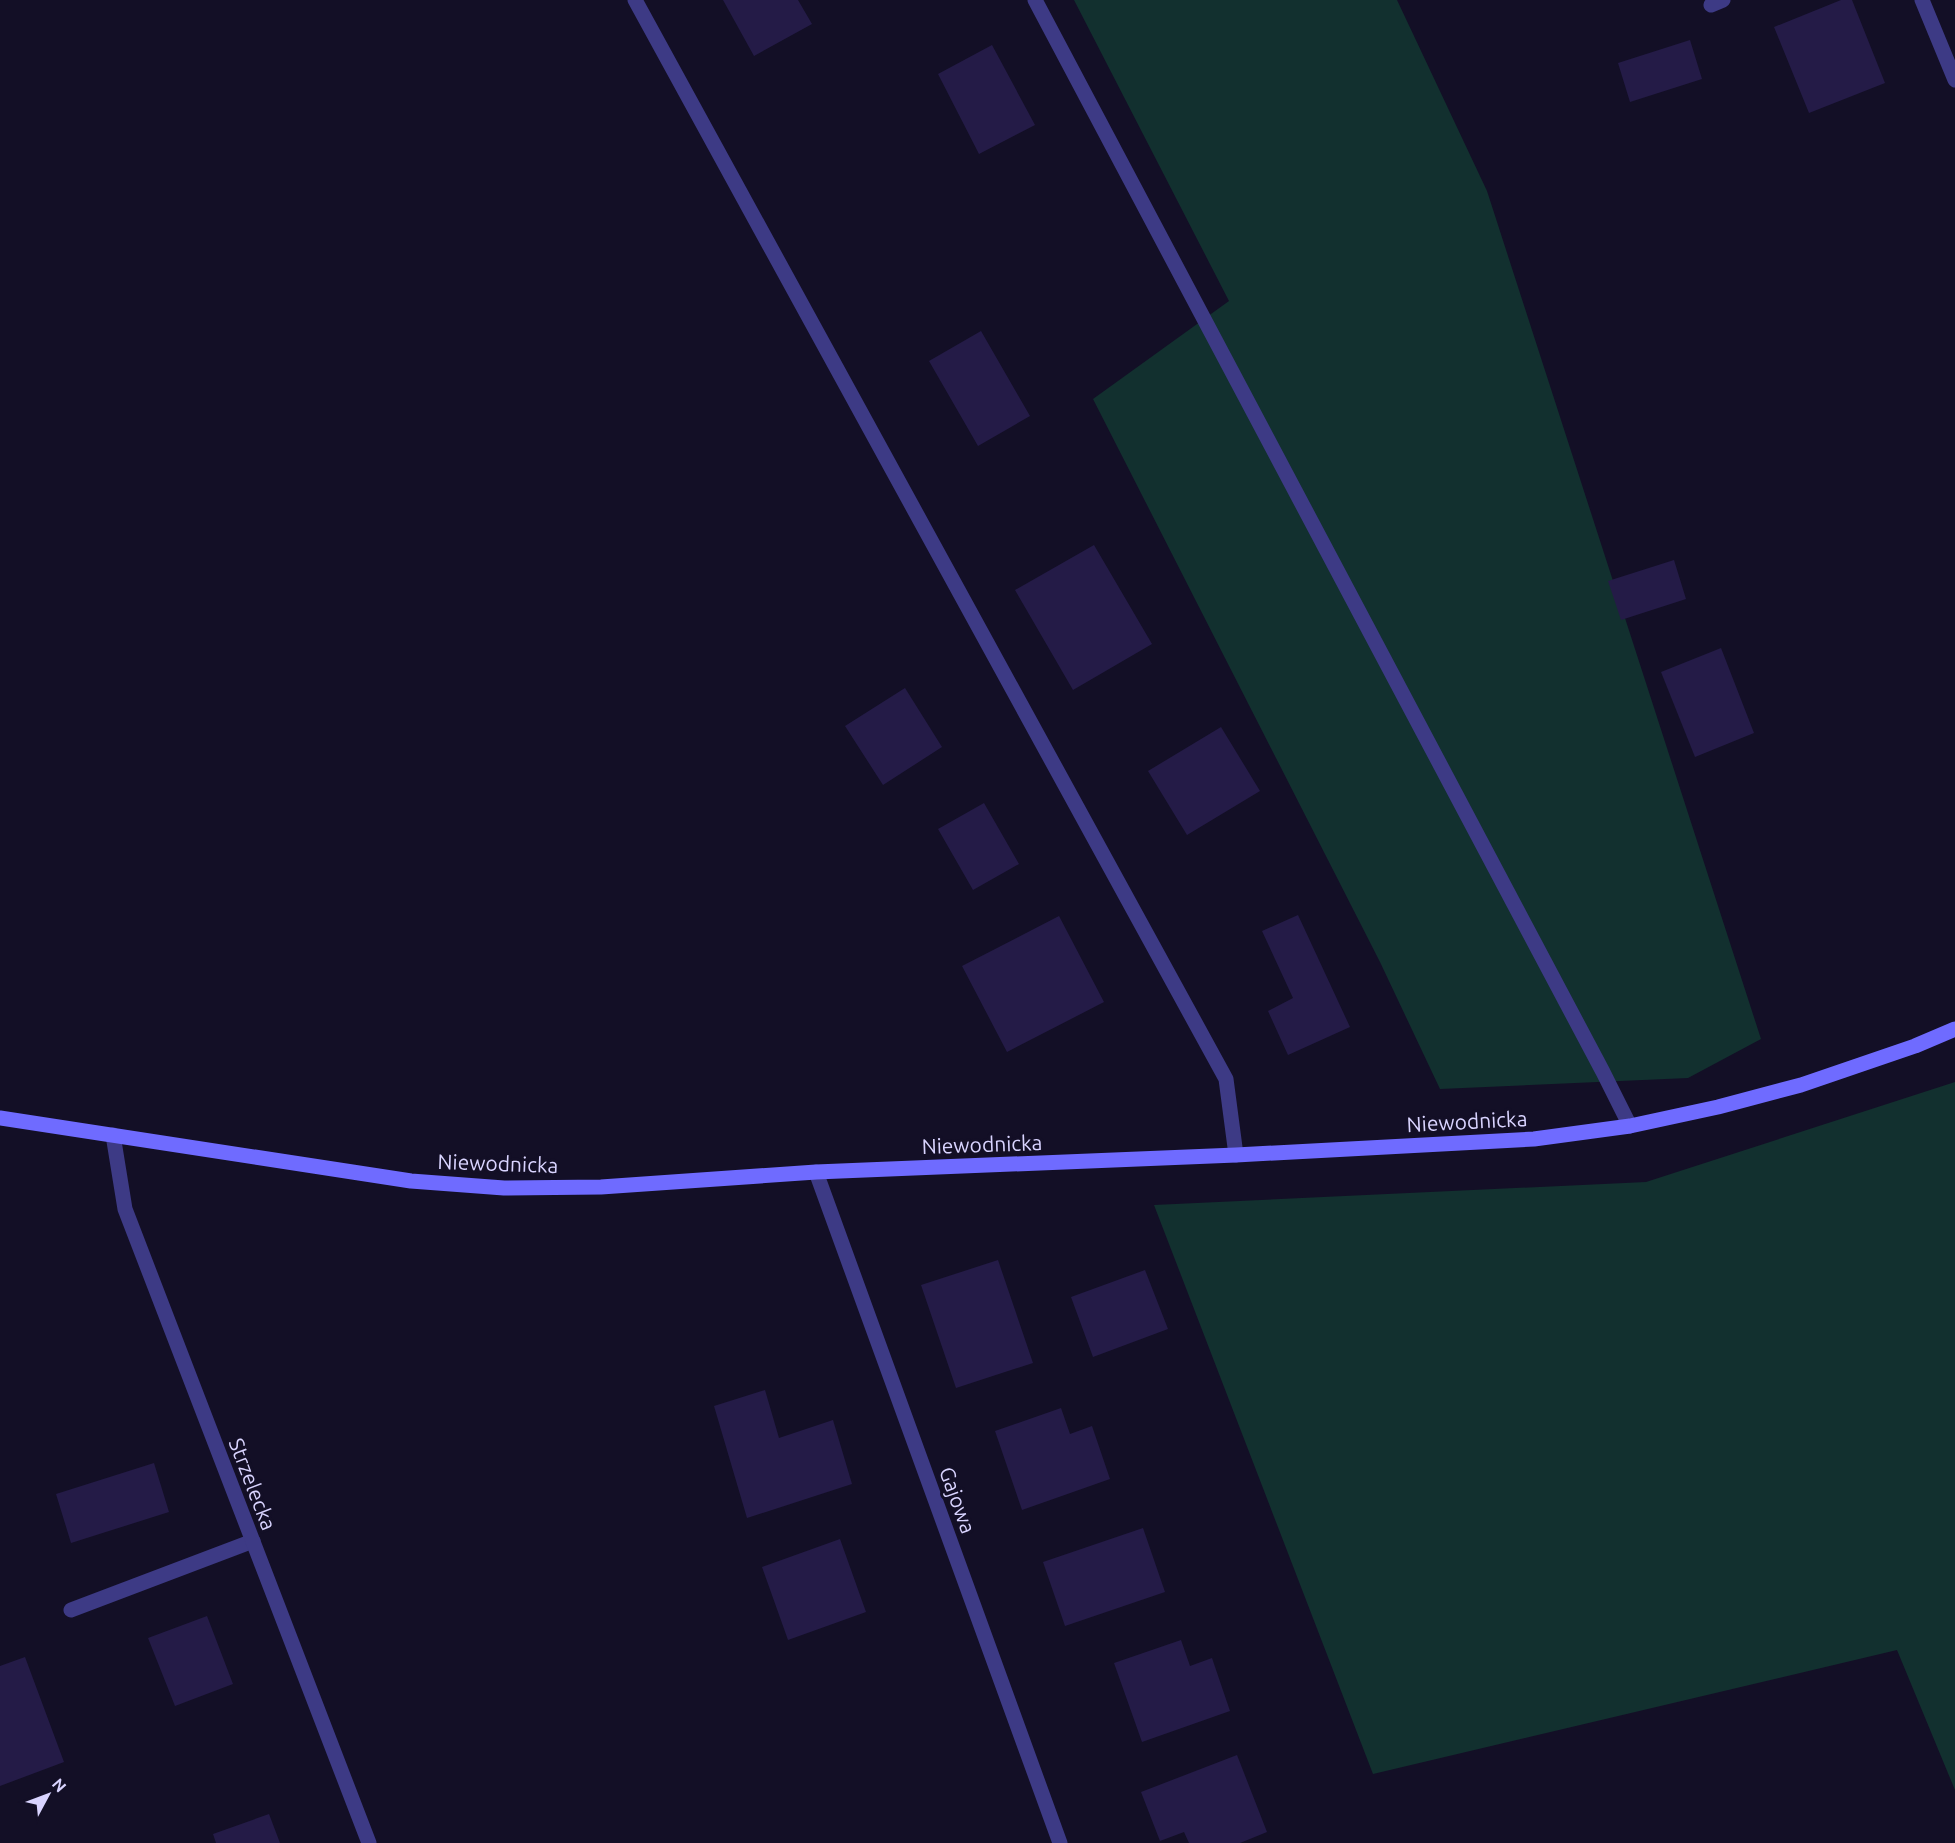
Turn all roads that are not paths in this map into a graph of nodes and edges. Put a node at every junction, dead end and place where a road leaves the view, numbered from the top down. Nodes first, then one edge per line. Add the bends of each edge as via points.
1 (635, 0) edge
2 (1035, 0) edge
3 (1922, 0) edge
4 (1955, 80) edge
5 (1955, 1029) edge
6 (0, 1118) edge
7 (1629, 1126) junction
8 (113, 1135) junction
9 (1236, 1155) junction
10 (816, 1172) junction
11 (253, 1541) junction
12 (71, 1610) dead end
13 (369, 1843) edge
14 (1060, 1843) edge

1 - 9 street via 1226,1079
2 - 7 street via 1576,1019
3 - 4 street
5 - 7 street, Niewodnicka via 1801,1085
6 - 8 street, Niewodnicka
7 - 9 street, Niewodnicka via 1534,1139
8 - 10 street, Niewodnicka via 411,1181 504,1188 601,1187
8 - 11 street, Strzelecka via 125,1209
9 - 10 street, Niewodnicka
10 - 14 street, Gajowa
11 - 12 street
11 - 13 street, Strzelecka

